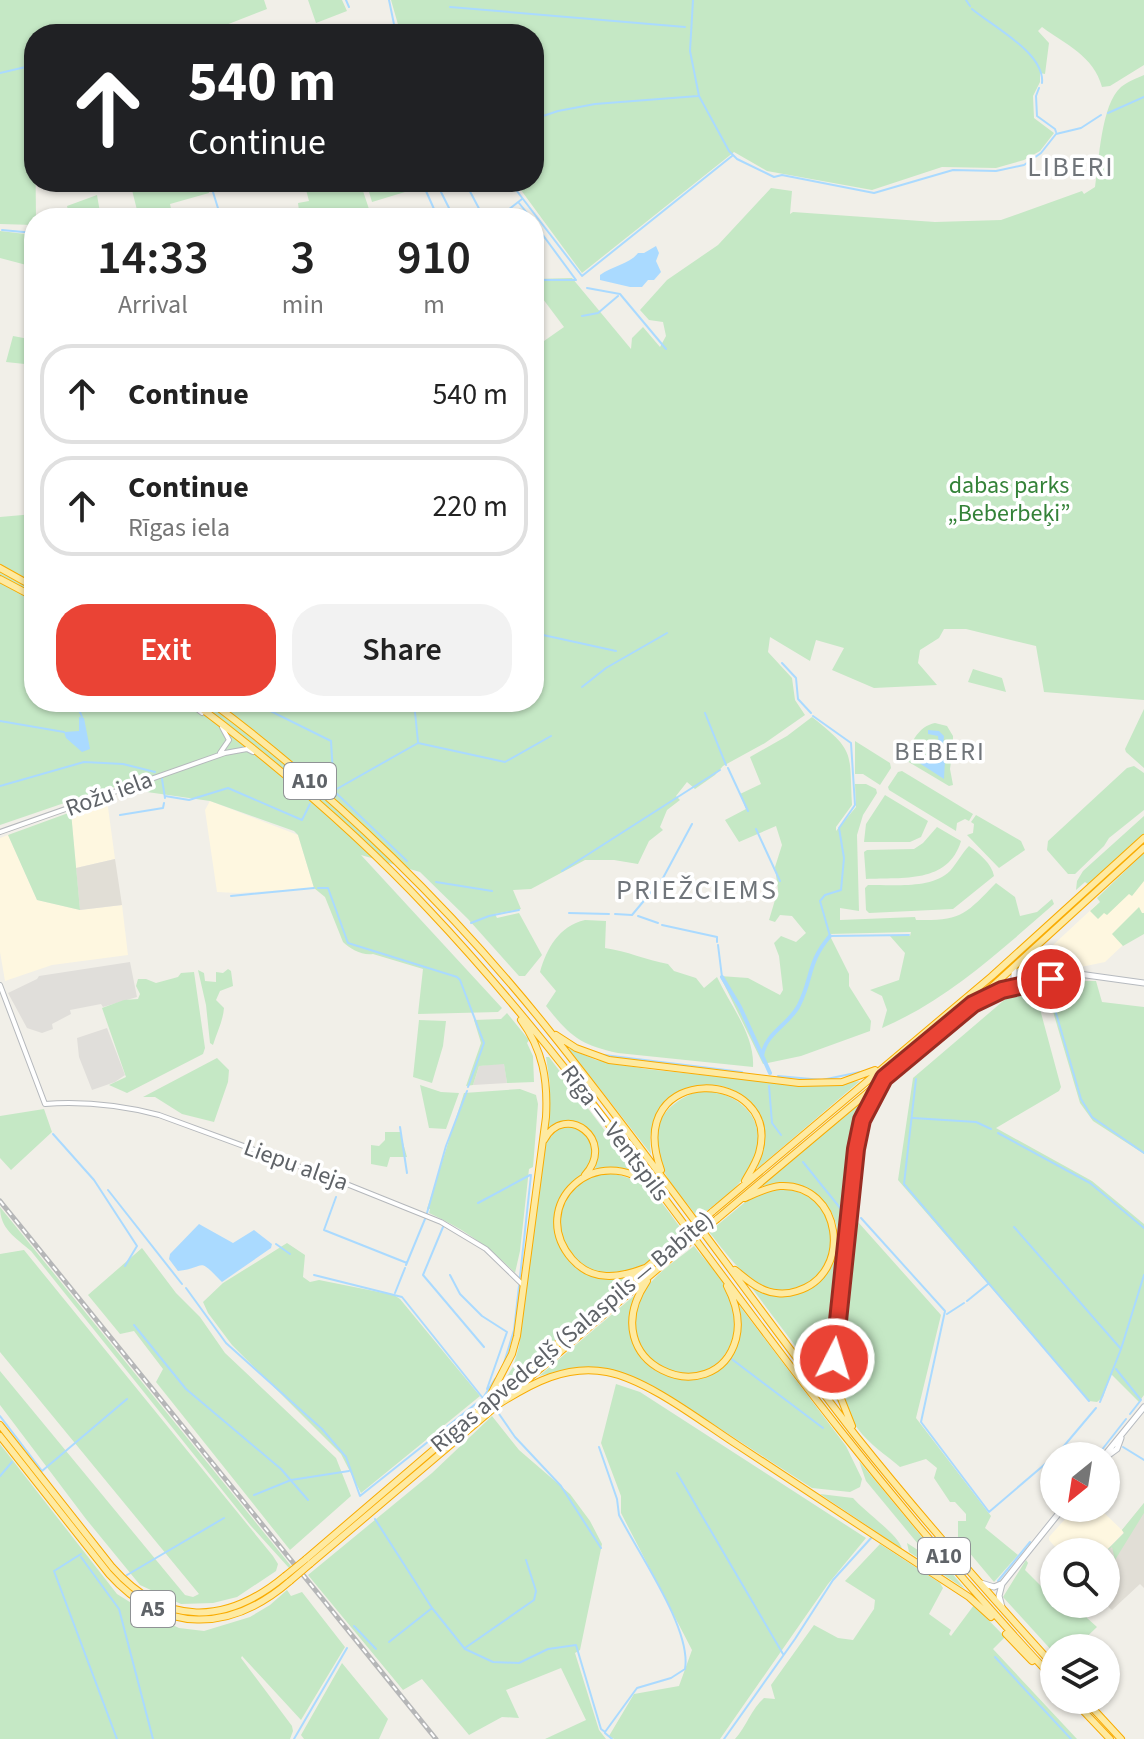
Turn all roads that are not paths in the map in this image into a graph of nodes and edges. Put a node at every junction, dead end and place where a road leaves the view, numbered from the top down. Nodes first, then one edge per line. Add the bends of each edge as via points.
1 (0, 568) edge
2 (0, 579) edge
3 (24, 581) edge
4 (24, 592) edge
5 (202, 712) edge
6 (203, 712) edge
7 (224, 712) edge
8 (218, 755) junction
9 (309, 794) junction
10 (0, 832) edge
11 (1144, 838) edge
12 (1144, 848) edge
13 (481, 967) junction
14 (1014, 968) junction
15 (1144, 983) edge
16 (1027, 984) junction
17 (0, 985) edge
18 (973, 1004) junction
19 (550, 1032) junction
20 (882, 1067) junction
21 (884, 1078) junction
22 (543, 1144) junction
23 (583, 1178) junction
24 (663, 1178) junction
25 (742, 1188) junction
26 (664, 1197) junction
27 (739, 1201) junction
28 (678, 1246) junction
29 (713, 1262) junction
30 (726, 1262) junction
31 (650, 1271) junction
32 (524, 1285) junction
33 (499, 1404) junction
34 (1144, 1407) edge
35 (480, 1410) junction
36 (0, 1425) edge
37 (0, 1436) edge
38 (857, 1437) junction
39 (1117, 1442) edge
40 (1052, 1522) edge
41 (308, 1561) junction
42 (287, 1579) junction
43 (977, 1580) junction
44 (1002, 1584) junction
45 (1002, 1608) junction
46 (1040, 1650) edge
47 (1040, 1665) edge
48 (1040, 1667) edge
49 (1086, 1714) edge
50 (1098, 1714) edge
51 (1110, 1739) edge
52 (1121, 1739) edge

1 - 3 highway
2 - 4 highway
5 - 8 street via 226,731 228,744
6 - 9 highway, Rīga — Ventspils / A10
7 - 19 highway, Rīga — Ventspils / A10 via 318,787 434,900
8 - 9 street, Rožu iela via 240,749 253,752
8 - 10 street, Rožu iela
9 - 13 highway, Rīga — Ventspils / A10 via 388,867
11 - 20 highway, Rīgas apvedceļš (Salaspils — Babīte) / A5
12 - 14 highway, Rīgas apvedceļš (Salaspils — Babīte) / A5
13 - 22 highway via 528,1029 541,1058 547,1094
13 - 26 highway, Rīga — Ventspils / A10
14 - 16 main road via 1015,981
14 - 18 highway, Rīgas apvedceļš (Salaspils — Babīte) / A5
15 - 16 main road via 1079,974
16 - 18 main road
17 - 32 street, Liepu aleja via 45,1104 91,1102 159,1115 339,1181 441,1222 486,1249
18 - 21 highway, Rīgas apvedceļš (Salaspils — Babīte) / A5
19 - 20 highway via 609,1060 799,1083 842,1082
19 - 24 highway, Rīga — Ventspils / A10
20 - 25 highway, Rīgas apvedceļš (Salaspils — Babīte) / A5
21 - 27 highway, Rīgas apvedceļš (Salaspils — Babīte) / A5
21 - 38 highway via 862,1120 856,1149 835,1341 835,1376
22 - 23 highway via 561,1125 586,1131 596,1152
22 - 32 highway
23 - 26 highway via 619,1170
23 - 31 highway via 566,1195 558,1216 567,1253 582,1269 599,1276
24 - 25 highway via 653,1147 660,1113 682,1093 715,1087 740,1097 759,1127 759,1154
24 - 30 highway, Rīga — Ventspils / A10
25 - 28 highway, Rīgas apvedceļš (Salaspils — Babīte) / A5, bridge
26 - 29 highway, Rīga — Ventspils / A10
27 - 28 highway, Rīgas apvedceļš (Salaspils — Babīte) / A5, bridge
27 - 30 highway via 778,1186 809,1193 832,1219 833,1255 817,1281 791,1293 761,1289
28 - 31 highway, Rīgas apvedceļš (Salaspils — Babīte) / A5
29 - 31 highway via 736,1305 738,1331 722,1362 694,1376 659,1369 636,1345 633,1308
29 - 47 highway, Rīga — Ventspils / A10 via 894,1496
30 - 38 highway, Rīga — Ventspils / A10
31 - 33 highway, Rīgas apvedceļš (Salaspils — Babīte) / A5
31 - 35 highway, Rīgas apvedceļš (Salaspils — Babīte) / A5
32 - 35 highway via 512,1354
33 - 41 highway, Rīgas apvedceļš (Salaspils — Babīte) / A5
33 - 48 highway via 537,1380 578,1371 608,1372 647,1387 969,1597
34 - 39 main road
35 - 41 highway, Rīgas apvedceļš (Salaspils — Babīte) / A5
36 - 42 highway, Rīgas apvedceļš (Salaspils — Babīte) / A5 via 112,1567 151,1601 181,1611 218,1611 251,1601
37 - 42 highway, Rīgas apvedceļš (Salaspils — Babīte) / A5 via 109,1574 149,1607 184,1619 218,1618 250,1609
38 - 43 highway, Rīga — Ventspils / A10
40 - 44 main road
41 - 42 highway, Rīgas apvedceļš (Salaspils — Babīte) / A5, bridge
43 - 44 main road via 990,1587
43 - 45 highway, Rīga — Ventspils / A10
44 - 45 main road
45 - 46 highway, Rīga — Ventspils / A10
49 - 51 highway
50 - 52 highway

